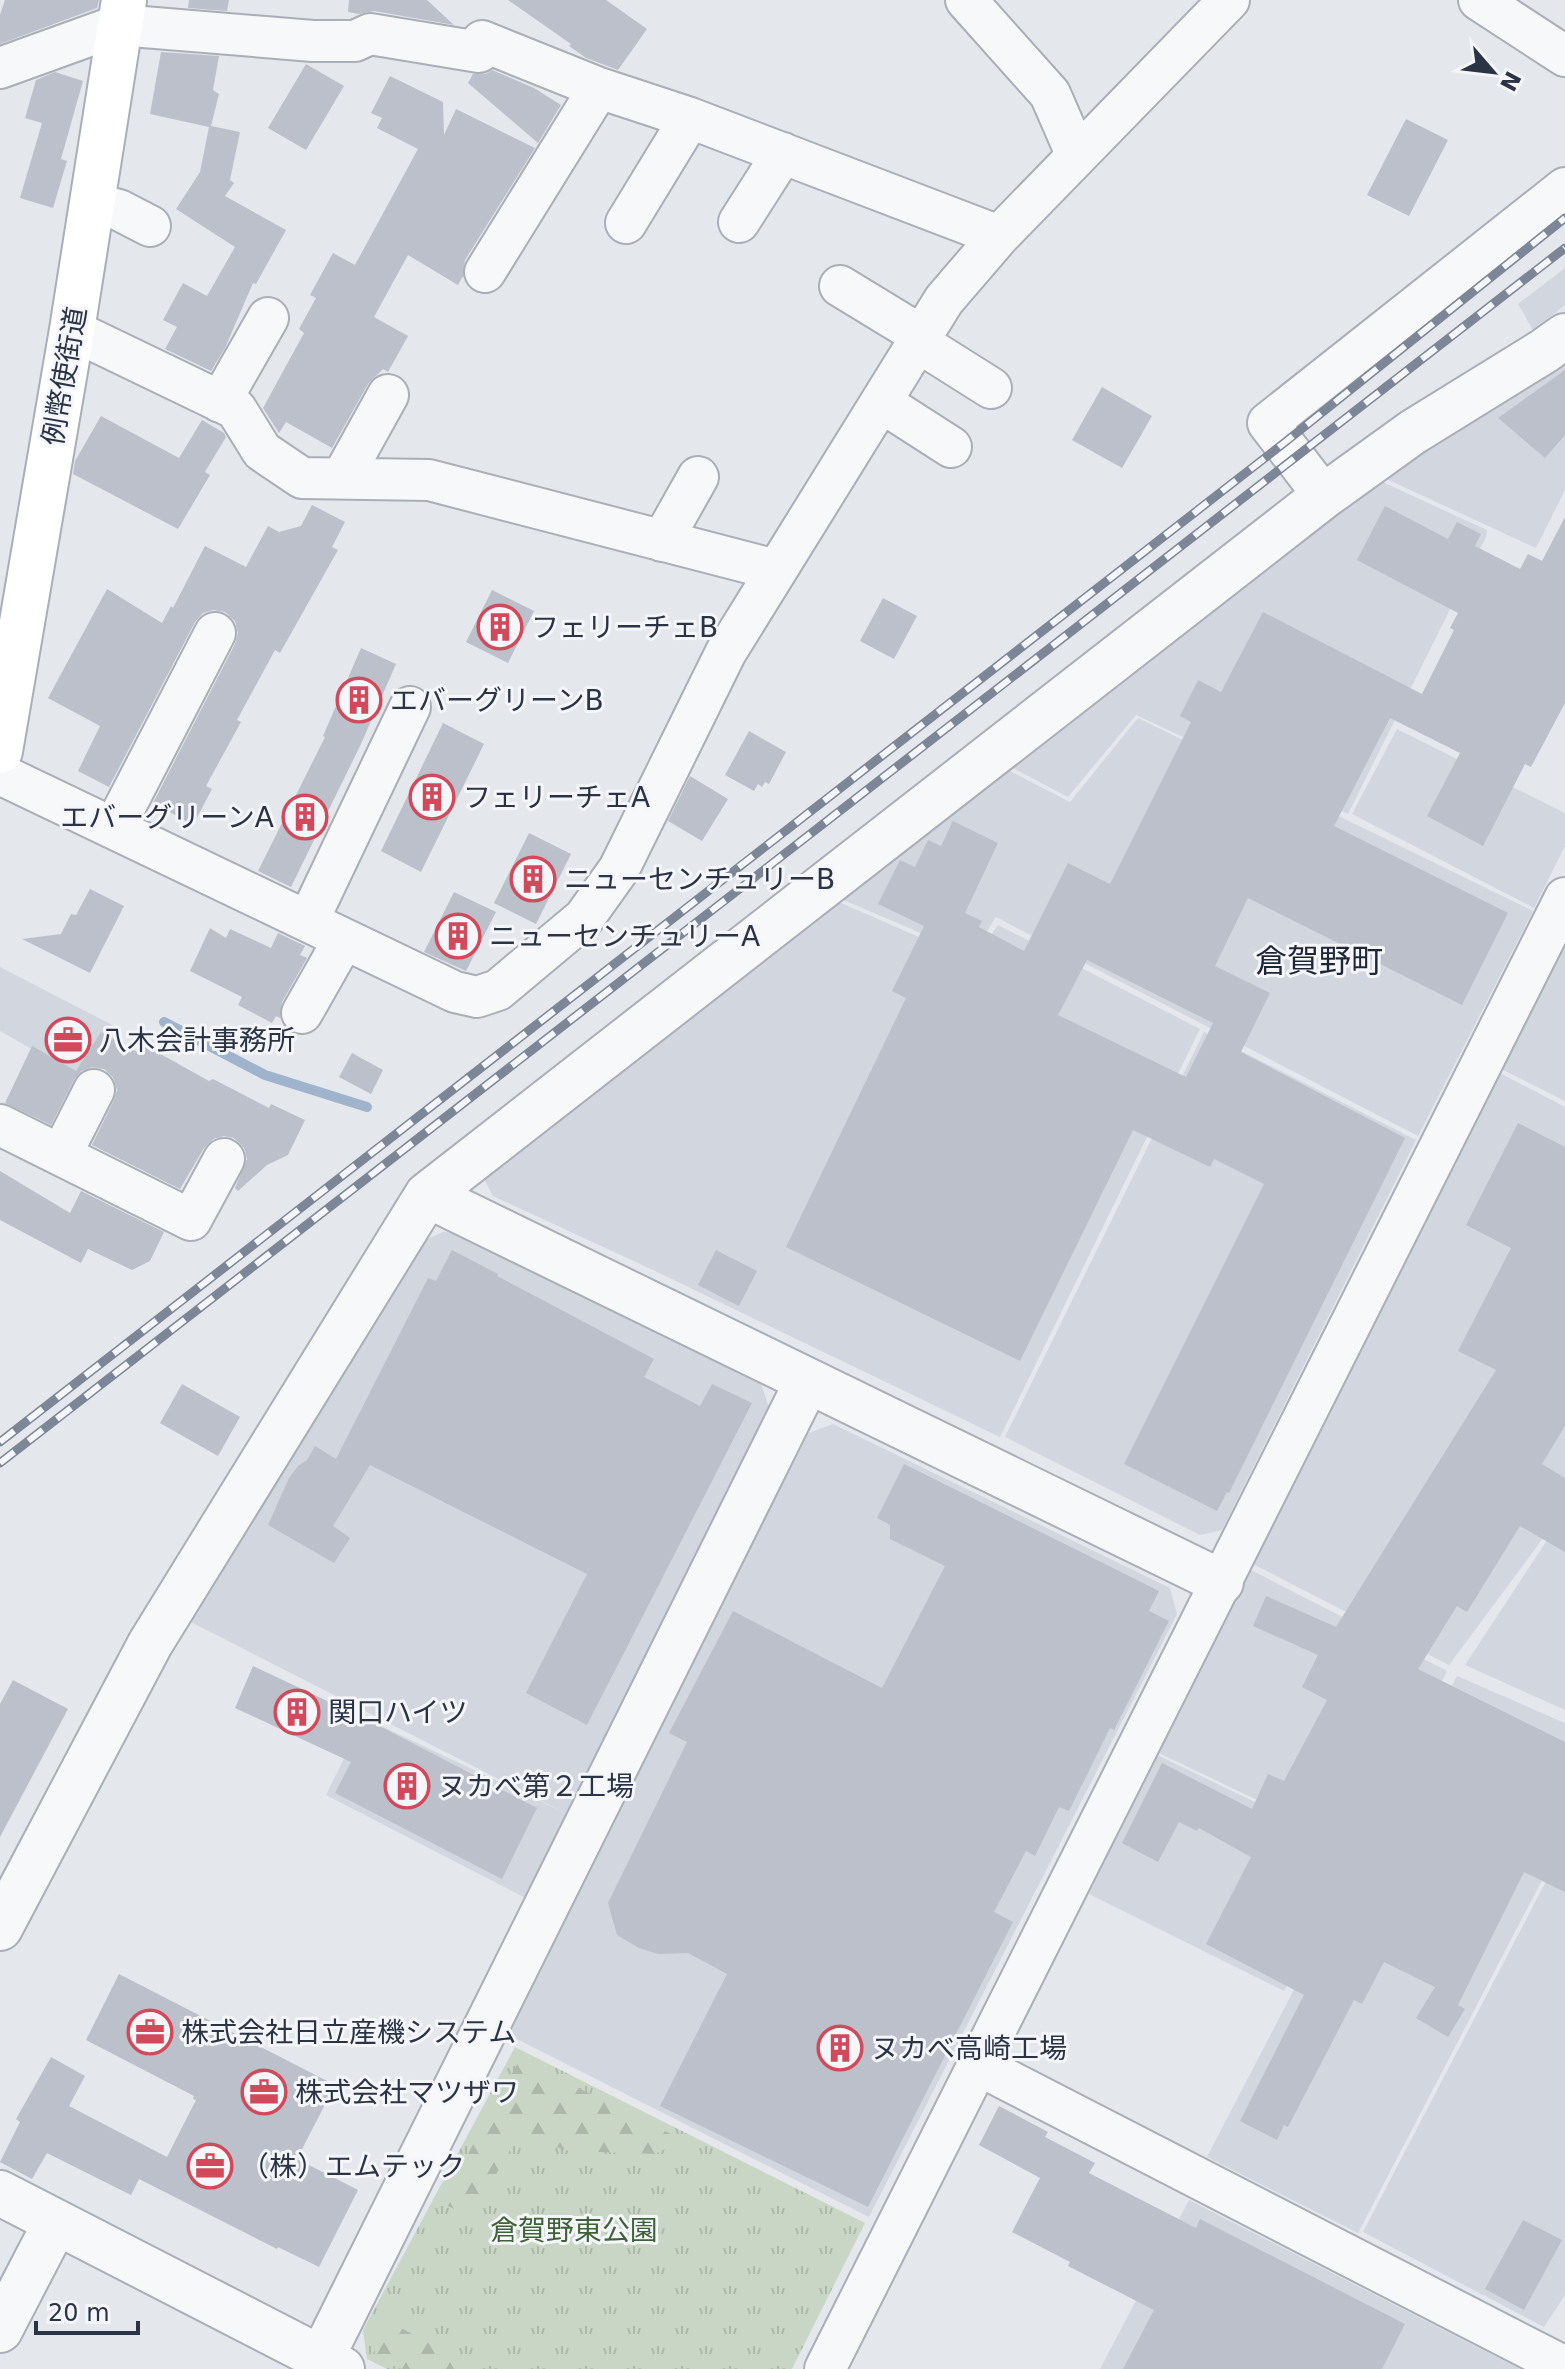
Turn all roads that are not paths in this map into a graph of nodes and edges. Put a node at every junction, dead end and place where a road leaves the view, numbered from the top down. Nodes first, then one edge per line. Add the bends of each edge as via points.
1 (966, 0) edge
2 (1229, 0) edge
3 (1479, 0) edge
4 (122, 12) edge
5 (234, 17) edge
6 (1565, 56) edge
7 (0, 68) edge
8 (599, 88) junction
9 (690, 118) junction
10 (783, 153) junction
11 (1077, 156) junction
12 (1565, 188) edge
13 (92, 203) junction
14 (739, 222) dead end
15 (626, 223) dead end
16 (150, 226) dead end
17 (999, 236) junction
18 (485, 272) dead end
19 (840, 286) dead end
20 (268, 318) dead end
21 (72, 330) junction
22 (1565, 336) edge
23 (920, 339) junction
24 (991, 388) dead end
25 (388, 395) dead end
26 (220, 402) junction
27 (881, 402) junction
28 (951, 447) dead end
29 (698, 477) dead end
30 (342, 478) junction
31 (1324, 496) junction
32 (662, 541) junction
33 (776, 570) junction
34 (215, 633) dead end
35 (410, 707) dead end
36 (0, 751) edge
37 (0, 774) edge
38 (114, 828) junction
39 (1565, 898) edge
40 (308, 921) junction
41 (344, 939) junction
42 (302, 1013) dead end
43 (94, 1090) dead end
44 (0, 1125) edge
45 (61, 1155) junction
46 (224, 1159) dead end
47 (427, 1195) junction
48 (807, 1382) junction
49 (1221, 1582) junction
50 (0, 1928) edge
51 (980, 2066) junction
52 (0, 2193) edge
53 (56, 2222) junction
54 (0, 2330) edge
55 (327, 2365) edge
56 (1565, 2367) edge
57 (825, 2369) edge

1 - 11 street via 1050,94
2 - 11 street
3 - 6 street
4 - 5 street
4 - 7 street
4 - 13 main road, 例幣使街道
5 - 8 street via 313,41 355,41 370,34 479,52 482,41
8 - 9 street
8 - 18 street
9 - 10 street
9 - 15 street
10 - 14 street
10 - 17 street
11 - 17 street
12 - 31 street via 1268,423
13 - 16 street
13 - 21 main road, 例幣使街道
17 - 23 street via 944,300
19 - 23 street
20 - 26 street
21 - 26 street
21 - 36 main road, 例幣使街道
22 - 31 street via 1413,432
23 - 24 street
23 - 27 street
25 - 30 street
26 - 30 street via 236,409 262,451 302,478
27 - 28 street
27 - 33 street
29 - 32 street
30 - 32 street via 429,480
31 - 47 street
32 - 33 street
33 - 41 street via 726,652 619,869 584,918 498,990 477,997 455,992
34 - 38 street
35 - 40 street
37 - 38 street
38 - 40 street
39 - 49 street
40 - 41 street
41 - 42 street
43 - 45 street
44 - 45 street
45 - 46 street via 191,1220
47 - 48 street
47 - 50 street via 150,1644
48 - 49 street
48 - 55 street
49 - 51 street
51 - 56 street
51 - 57 street
52 - 53 street
53 - 54 street
53 - 55 street

